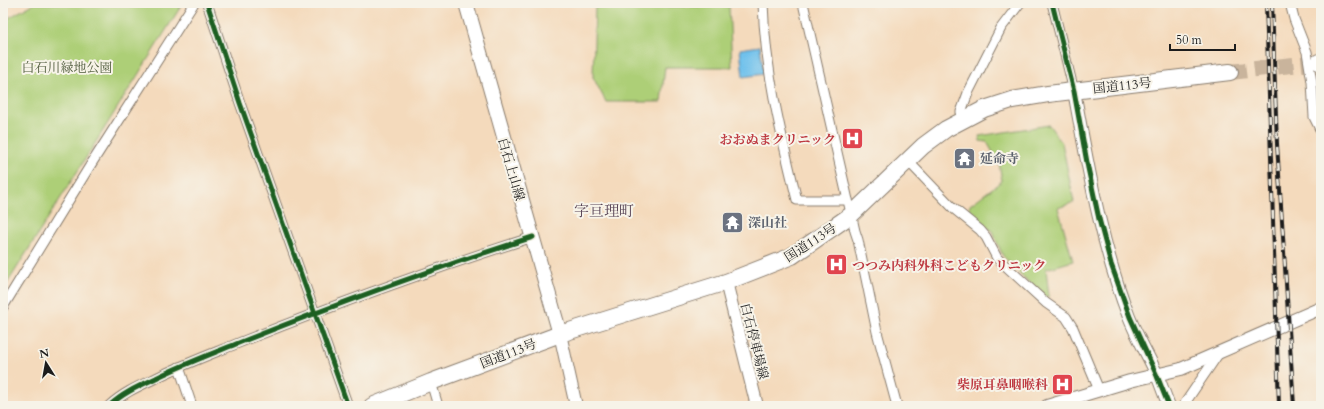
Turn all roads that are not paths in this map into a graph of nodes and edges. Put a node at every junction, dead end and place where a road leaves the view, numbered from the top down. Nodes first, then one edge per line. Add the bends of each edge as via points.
1 (194, 3) edge
2 (207, 3) edge
3 (466, 3) edge
4 (763, 3) edge
5 (803, 3) edge
6 (1020, 3) edge
7 (1052, 3) edge
8 (1290, 3) edge
9 (1230, 72) tunnel mouth
10 (1316, 82) edge
11 (1074, 91) junction
12 (964, 119) junction
13 (1321, 131) edge
14 (907, 160) junction
15 (849, 207) junction
16 (532, 237) junction
17 (726, 282) junction
18 (3, 307) edge
19 (1321, 308) edge
20 (314, 313) junction
21 (560, 334) junction
22 (1219, 353) junction
23 (179, 367) junction
24 (1157, 376) junction
25 (431, 382) junction
26 (1098, 390) junction
27 (109, 406) edge
28 (192, 406) edge
29 (348, 406) edge
30 (372, 406) edge
31 (438, 406) edge
32 (576, 406) edge
33 (757, 406) edge
34 (897, 406) edge
35 (1047, 406) edge
36 (1169, 406) edge
37 (1183, 406) edge

1 - 18 street
2 - 20 street
3 - 16 main road, 白石上山線
4 - 15 street via 764,32 776,112 797,200
5 - 15 street
6 - 12 street via 1001,28 968,93 961,112
7 - 11 street
8 - 10 street
9 - 11 highway, 国道113号
10 - 13 street via 1314,117
11 - 12 highway, 国道113号 via 1012,100
11 - 24 street via 1093,190 1111,264 1130,318
12 - 14 highway, 国道113号 via 923,146
14 - 15 highway, 国道113号
14 - 26 street via 953,208 980,230 997,258 1046,303 1066,317
15 - 17 highway, 国道113号 via 792,256
15 - 34 street via 877,332
16 - 20 street
16 - 21 main road, 白石上山線
17 - 21 highway, 国道113号
17 - 33 street, 白石停車場線
19 - 22 street
20 - 23 street
20 - 29 street
21 - 25 highway, 国道113号
21 - 32 street
22 - 24 street via 1182,369
22 - 37 street
23 - 27 street via 132,389
23 - 28 street
24 - 26 street
24 - 36 street
25 - 30 highway, 国道113号
25 - 31 street
26 - 35 street

